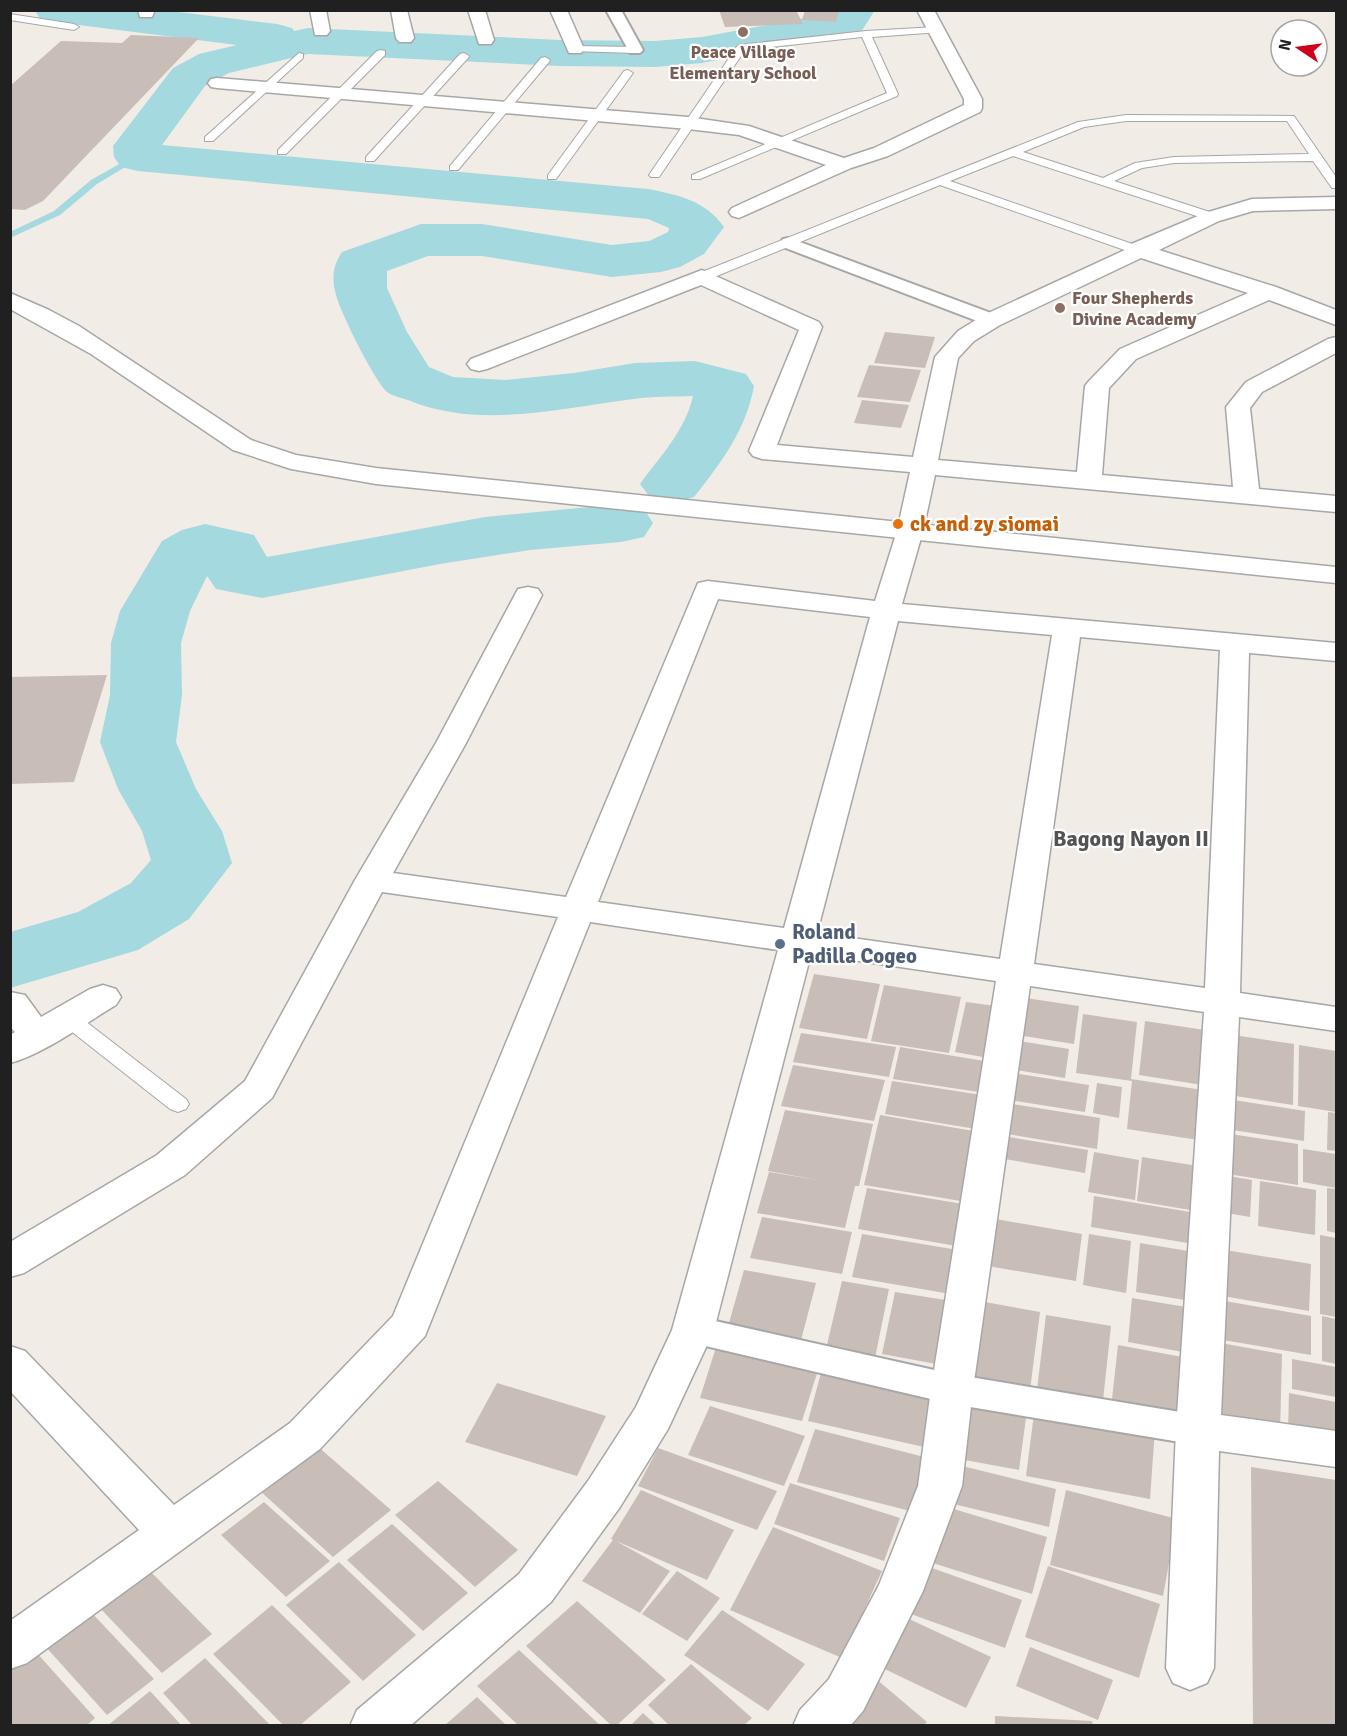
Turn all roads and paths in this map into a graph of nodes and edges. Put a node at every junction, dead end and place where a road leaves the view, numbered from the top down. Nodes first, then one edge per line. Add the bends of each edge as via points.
1 (318, 10) edge
2 (399, 10) edge
3 (476, 10) edge
4 (558, 10) edge
5 (613, 10) edge
6 (924, 10) edge
7 (10, 17) edge
8 (74, 27) dead end
9 (936, 30) junction
10 (321, 31) dead end
11 (866, 34) junction
12 (405, 38) dead end
13 (484, 40) dead end
14 (575, 49) joint
15 (635, 50) joint
16 (381, 52) dead end
17 (299, 56) dead end
18 (464, 56) dead end
19 (545, 60) dead end
20 (628, 73) dead end
21 (217, 83) dead end
22 (265, 87) junction
23 (339, 93) junction
24 (424, 101) junction
25 (507, 108) junction
26 (597, 115) junction
27 (688, 123) junction
28 (209, 139) dead end
29 (780, 142) junction
30 (282, 152) dead end
31 (1013, 152) junction
32 (1317, 157) junction
33 (370, 159) dead end
34 (844, 164) junction
35 (454, 168) dead end
36 (655, 175) dead end
37 (552, 177) dead end
38 (696, 177) dead end
39 (1105, 181) junction
40 (940, 182) junction
41 (1336, 185) edge
42 (1336, 203) edge
43 (739, 212) dead end
44 (1212, 217) junction
45 (789, 243) junction
46 (1137, 250) junction
47 (702, 277) junction
48 (1268, 292) junction
49 (14, 305) edge
50 (1336, 318) edge
51 (993, 320) junction
52 (1336, 344) edge
53 (479, 364) dead end
54 (924, 466) junction
55 (1089, 481) junction
56 (1247, 496) junction
57 (1336, 504) edge
58 (910, 531) junction
59 (1336, 575) edge
60 (528, 595) dead end
61 (886, 611) junction
62 (1067, 628) junction
63 (1235, 645) junction
64 (1336, 652) edge
65 (372, 880) junction
66 (577, 910) junction
67 (800, 940) junction
68 (1016, 971) junction
69 (104, 997) dead end
70 (1222, 1001) junction
71 (12, 1003) edge
72 (69, 1019) junction
73 (1336, 1019) edge
74 (24, 1044) edge
75 (178, 1104) dead end
76 (10, 1262) edge
77 (693, 1330) junction
78 (10, 1363) edge
79 (952, 1389) junction
80 (1198, 1430) junction
81 (1336, 1449) edge
82 (171, 1533) junction
83 (10, 1648) edge
84 (1190, 1668) dead end
85 (374, 1725) edge
86 (817, 1725) edge

1 - 10 street
2 - 12 street
3 - 13 street
4 - 14 street
5 - 15 street
6 - 9 street
7 - 8 lane
9 - 11 lane
9 - 34 street via 973,99 973,108 881,152
11 - 27 lane via 742,47
11 - 29 lane via 893,94
14 - 15 lane
16 - 23 lane
17 - 22 lane
18 - 24 lane
19 - 25 lane
20 - 26 lane
21 - 22 street
22 - 23 street
22 - 28 lane
23 - 24 street
23 - 30 lane
24 - 25 street
24 - 33 lane
25 - 26 street
25 - 35 lane
26 - 27 street
26 - 37 lane
27 - 29 street via 742,130
27 - 36 lane
29 - 34 street
29 - 38 lane
31 - 32 lane via 1082,124 1115,120 1290,118
31 - 39 lane
31 - 40 lane
32 - 39 lane via 1174,160 1139,165
32 - 41 lane
34 - 43 street
39 - 44 lane
40 - 45 lane
40 - 46 lane
42 - 44 street via 1252,205
44 - 46 street
45 - 47 lane
45 - 51 street
46 - 48 street
46 - 51 street
47 - 53 street
47 - 54 street via 811,327 762,451
48 - 50 street
48 - 55 street via 1128,354 1097,386
49 - 58 street via 76,334 219,432 273,458 376,476
51 - 54 street via 966,336 947,357
52 - 56 street via 1254,387 1238,406
54 - 55 street
54 - 58 street
55 - 56 street
56 - 57 street
58 - 59 street
58 - 61 street
60 - 65 street via 451,743
61 - 62 street
61 - 66 street via 708,589
61 - 67 street
62 - 63 street
62 - 68 street
63 - 64 street
63 - 70 street
65 - 66 street
65 - 76 street via 258,1089 171,1165
66 - 67 street
66 - 82 street via 410,1325 305,1436
67 - 68 street
67 - 77 street
68 - 70 street
68 - 79 street
69 - 72 street
70 - 73 street
70 - 80 street
71 - 74 street
72 - 74 street
72 - 75 lane
77 - 79 street
77 - 85 street via 653,1417 604,1494 535,1587
78 - 82 street
79 - 80 street
79 - 86 street via 940,1486 900,1591 846,1695
80 - 81 street
80 - 84 street
82 - 83 street

